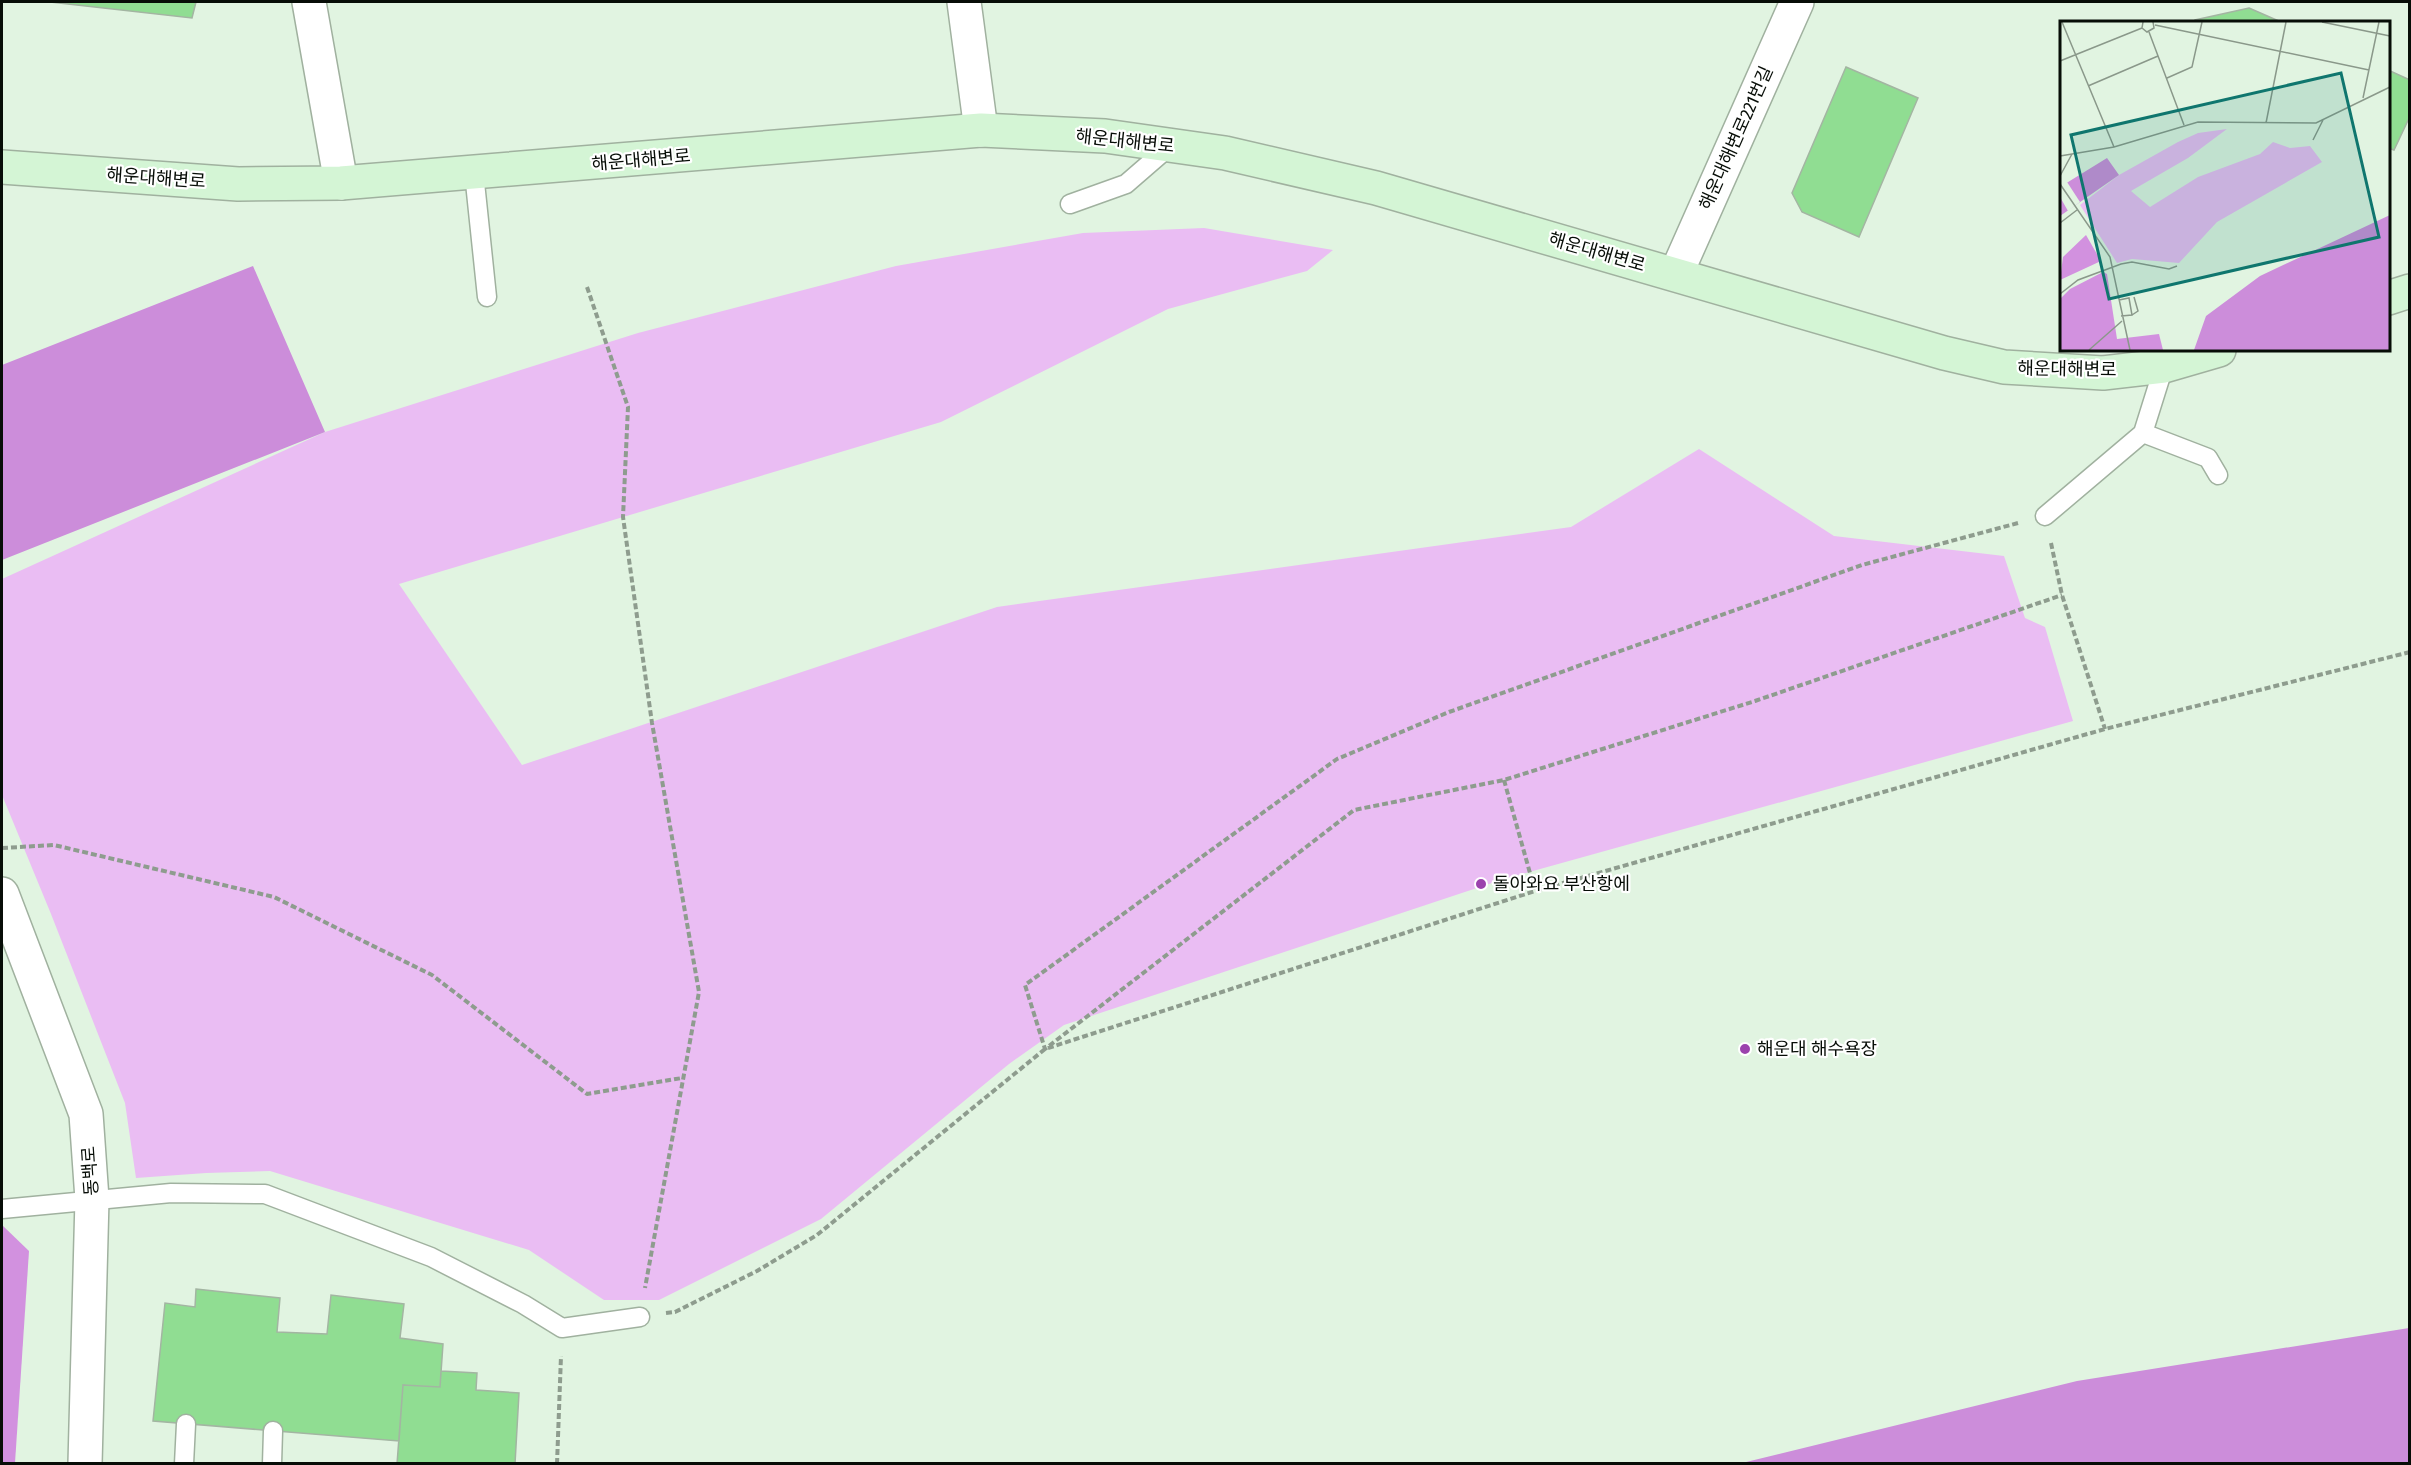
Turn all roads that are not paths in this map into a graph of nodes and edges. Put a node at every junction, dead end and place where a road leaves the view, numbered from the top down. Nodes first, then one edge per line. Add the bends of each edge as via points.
1 (309, 2) edge
2 (964, 2) edge
3 (1797, 2) edge
4 (981, 130) junction
5 (1171, 146) junction
6 (2, 166) edge
7 (474, 173) junction
8 (341, 183) junction
9 (1070, 204) dead end
10 (1676, 274) junction
11 (2409, 291) edge
12 (487, 297) dead end
13 (2390, 297) edge
14 (2216, 351) edge
15 (2164, 366) junction
16 (2143, 433) junction
17 (2218, 475) dead end
18 (2045, 516) road end
19 (2, 894) edge
20 (92, 1199) junction
21 (2, 1209) edge
22 (640, 1317) road end
23 (186, 1424) dead end
24 (273, 1431) dead end
25 (85, 1464) edge
26 (184, 1464) edge
27 (272, 1464) edge

1 - 8 street
2 - 4 street
3 - 10 street, 해운대해변로221번길
4 - 5 main road, 해운대해변로 via 1105,136
4 - 7 main road, 해운대해변로
5 - 9 lane via 1126,184
5 - 10 main road, 해운대해변로 via 1225,153 1376,188
6 - 8 main road, 해운대해변로 via 238,184
7 - 8 main road, 해운대해변로
7 - 12 lane
10 - 15 main road, 해운대해변로 via 2004,367 2103,373
11 - 13 main road
14 - 15 main road, 해운대해변로
15 - 16 lane
16 - 17 lane via 2208,458
16 - 18 lane
19 - 20 street, 동백로 via 86,1114
20 - 21 lane
20 - 22 lane via 171,1193 265,1194 431,1257 562,1328
20 - 25 street, 동백로
23 - 26 lane
24 - 27 lane

